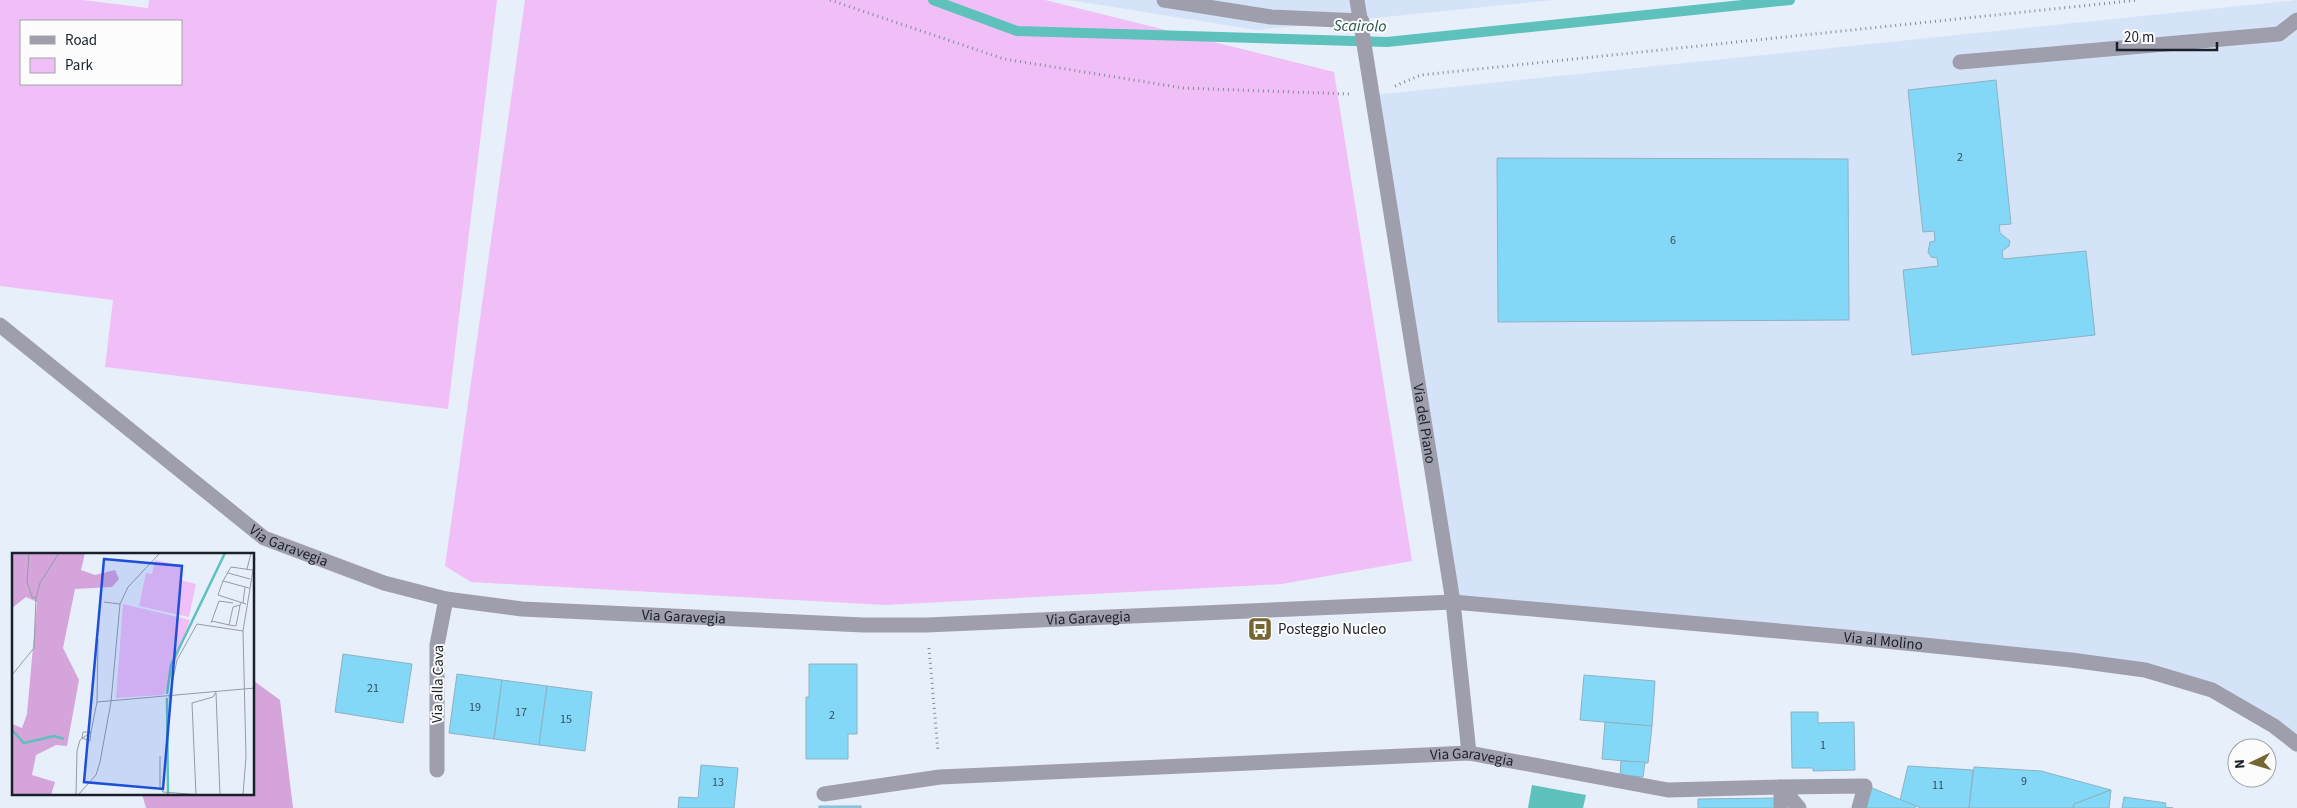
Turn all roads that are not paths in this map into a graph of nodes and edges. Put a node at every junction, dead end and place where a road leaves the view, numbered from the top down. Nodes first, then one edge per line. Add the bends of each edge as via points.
1 (1164, 0) edge
2 (1357, 0) edge
3 (1362, 20) junction
4 (2297, 20) edge
5 (1960, 62) dead end
6 (0, 325) edge
7 (446, 599) junction
8 (1453, 602) junction
9 (2297, 744) edge
10 (1469, 753) junction
11 (437, 770) dead end
12 (1781, 787) junction
13 (824, 794) dead end
14 (1781, 808) edge
15 (1799, 808) edge
16 (1859, 808) edge

1 - 3 street via 1271,17
2 - 3 street, Via del Piano
3 - 8 street, Via del Piano
4 - 5 street via 2279,34
6 - 7 street, Via Garavegia via 264,538 384,583
7 - 8 street, Via Garavegia via 522,609 863,625
7 - 11 street, Via alla Cava via 437,645
8 - 9 street, Via al Molino via 1846,637 2145,670 2212,690 2274,726
8 - 10 street, Via del Piano
10 - 12 street, Via Garavegia via 1668,790
10 - 13 street, Via Garavegia via 940,777
12 - 14 street
12 - 15 street
12 - 16 street, Via Garavegia via 1865,786

